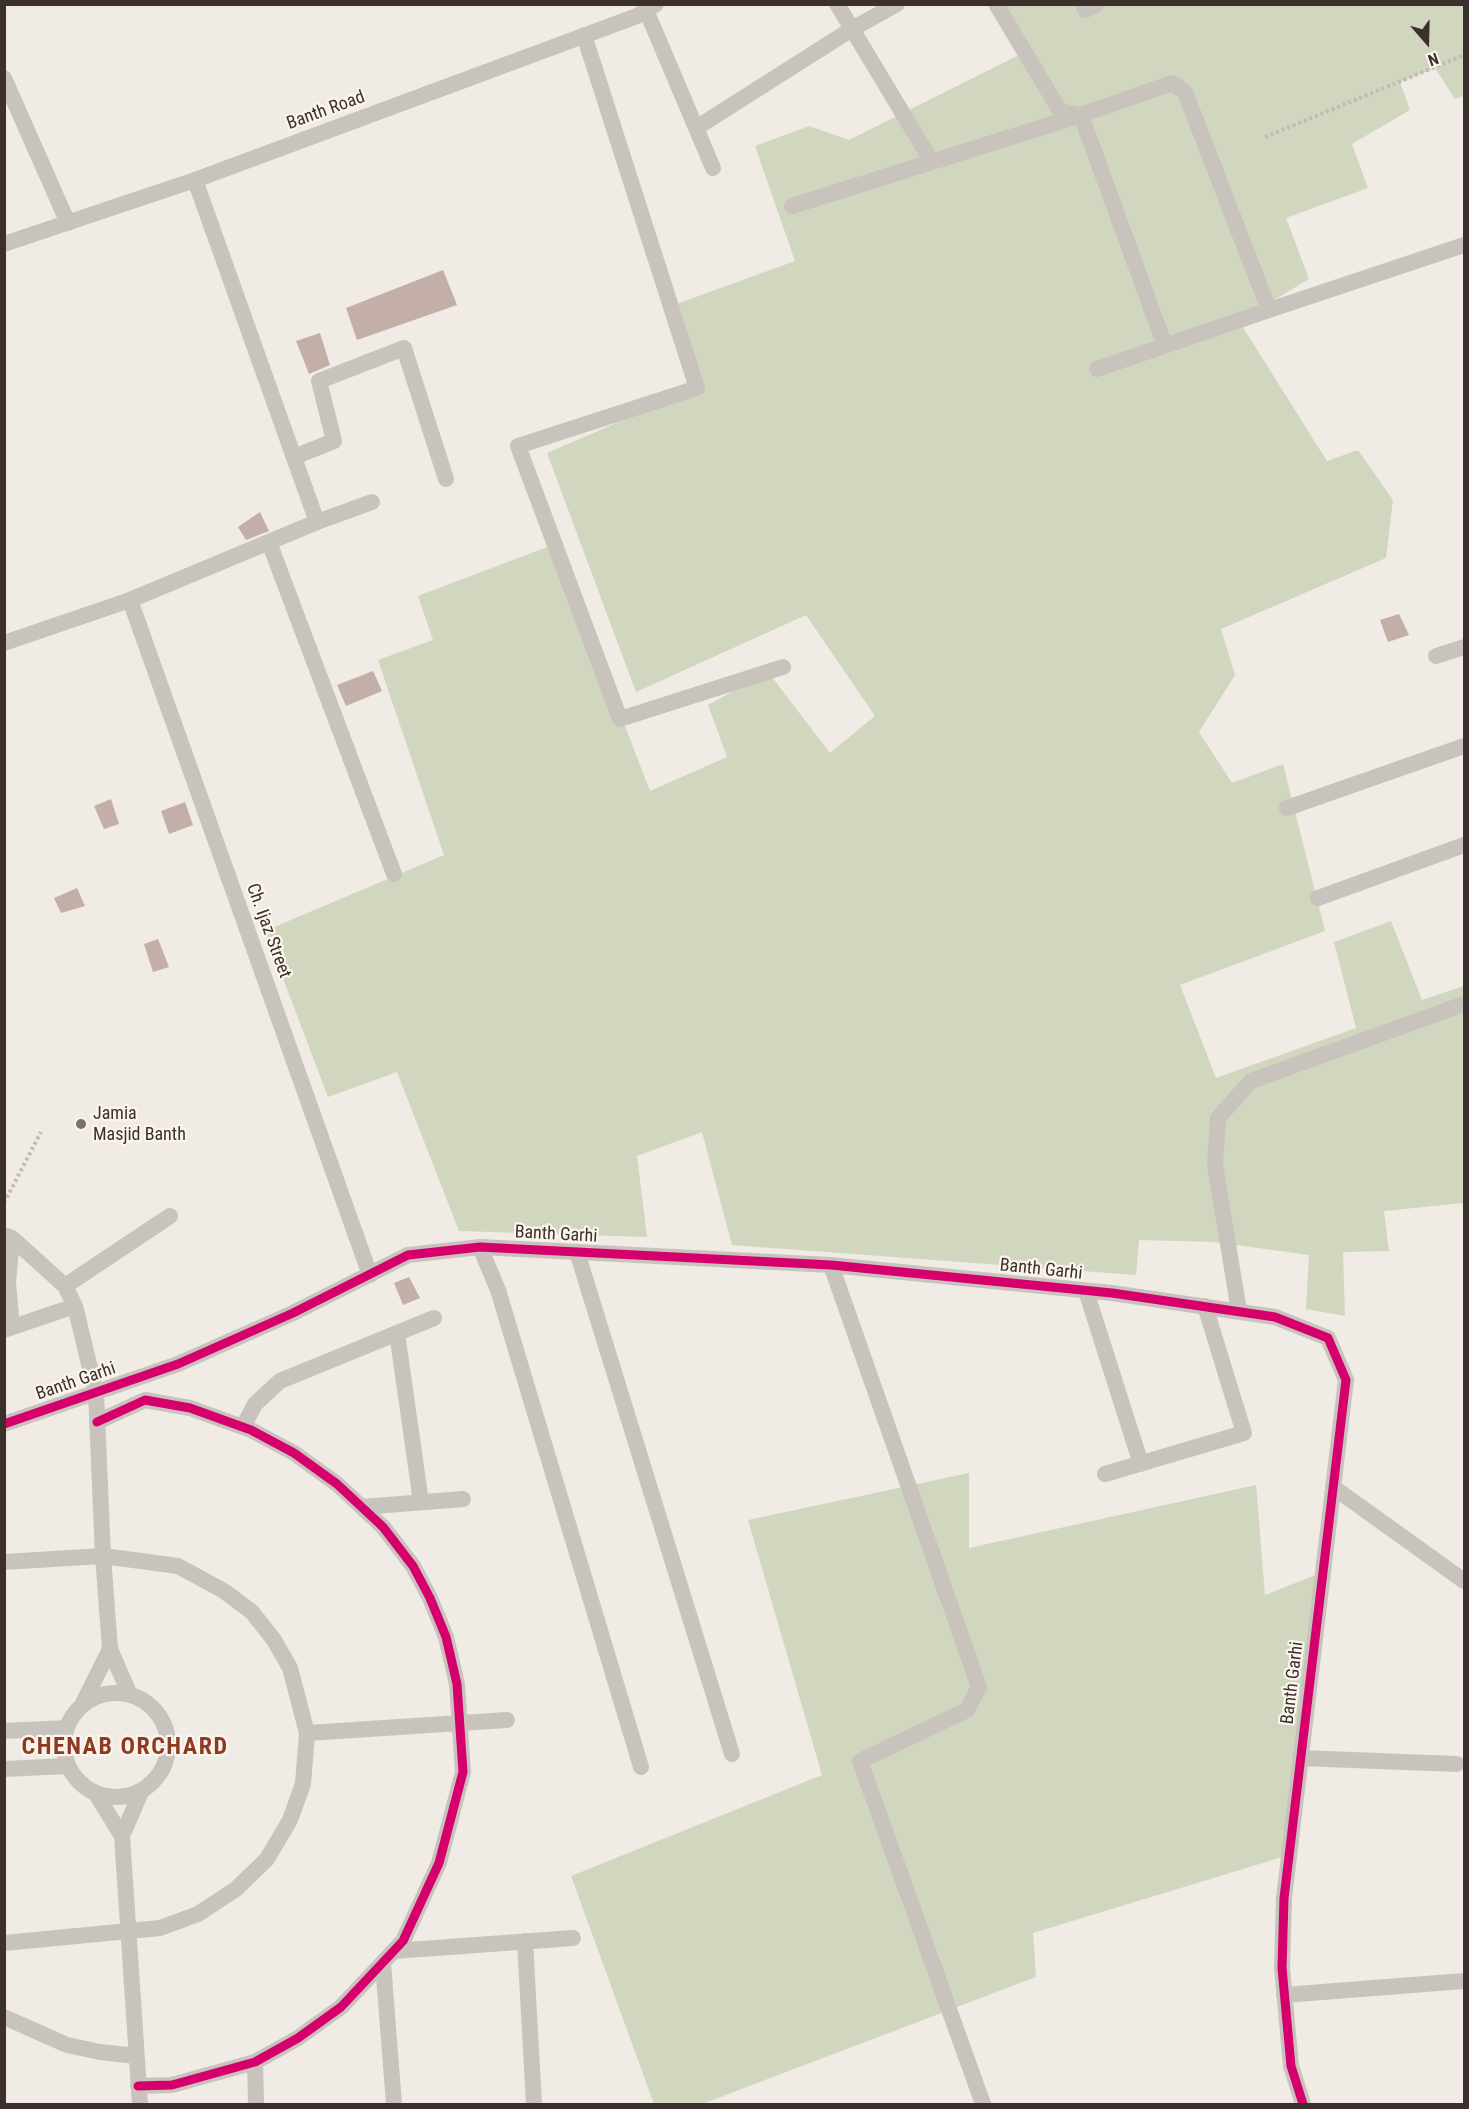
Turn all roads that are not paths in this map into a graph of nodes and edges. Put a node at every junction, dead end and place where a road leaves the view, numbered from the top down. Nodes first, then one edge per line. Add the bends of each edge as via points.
1 (837, 4) edge
2 (897, 4) edge
3 (996, 4) edge
4 (1083, 4) edge
5 (1097, 4) edge
6 (643, 9) edge
7 (852, 29) junction
8 (584, 35) junction
9 (4, 78) edge
10 (1081, 115) junction
11 (696, 128) junction
12 (932, 162) junction
13 (713, 168) dead end
14 (195, 180) junction
15 (792, 206) dead end
16 (68, 223) junction
17 (4, 244) edge
18 (1464, 245) edge
19 (1269, 310) junction
20 (1165, 346) junction
21 (1096, 369) dead end
22 (294, 457) junction
23 (446, 479) dead end
24 (372, 502) dead end
25 (317, 522) junction
26 (269, 542) junction
27 (130, 600) junction
28 (4, 643) edge
29 (1464, 647) edge
30 (1436, 656) dead end
31 (783, 667) dead end
32 (1464, 746) edge
33 (1287, 808) dead end
34 (1464, 845) edge
35 (394, 874) dead end
36 (1318, 898) dead end
37 (1464, 1004) edge
38 (170, 1216) dead end
39 (8, 1237) edge
40 (480, 1247) junction
41 (577, 1252) junction
42 (831, 1266) junction
43 (370, 1275) junction
44 (65, 1286) junction
45 (1086, 1291) junction
46 (75, 1306) junction
47 (1205, 1306) junction
48 (1239, 1311) junction
49 (434, 1318) dead end
50 (8, 1329) edge
51 (397, 1333) junction
52 (96, 1393) junction
53 (97, 1422) junction
54 (4, 1424) edge
55 (243, 1427) junction
56 (1142, 1464) junction
57 (1105, 1474) dead end
58 (1333, 1487) junction
59 (463, 1499) dead end
60 (421, 1502) junction
61 (362, 1507) junction
62 (103, 1556) junction
63 (4, 1562) edge
64 (1464, 1581) edge
65 (110, 1649) junction
66 (130, 1695) junction
67 (82, 1705) junction
68 (507, 1720) dead end
69 (460, 1724) junction
70 (67, 1728) junction
71 (4, 1731) edge
72 (307, 1733) junction
73 (732, 1754) dead end
74 (1300, 1758) junction
75 (1457, 1764) dead end
76 (68, 1766) junction
77 (641, 1767) dead end
78 (4, 1769) edge
79 (141, 1792) junction
80 (96, 1794) junction
81 (122, 1836) junction
82 (129, 1932) junction
83 (573, 1938) dead end
84 (525, 1941) junction
85 (4, 1943) edge
86 (388, 1957) junction
87 (1464, 1981) edge
88 (1284, 1995) junction
89 (4, 2017) edge
90 (136, 2056) junction
91 (255, 2062) junction
92 (138, 2086) junction
93 (140, 2104) edge
94 (256, 2104) edge
95 (394, 2104) edge
96 (534, 2104) edge
97 (982, 2104) edge
98 (1303, 2104) edge

1 - 7 street
2 - 7 street
3 - 10 street via 1060,111
4 - 5 street via 1084,10
6 - 8 street, Banth Road
6 - 11 street
7 - 11 street
7 - 12 street
8 - 14 street, Banth Road
8 - 31 street via 697,387 518,446 621,719
9 - 16 street
10 - 12 street
10 - 19 street via 1172,83 1185,92
10 - 20 street
11 - 13 street
12 - 15 street
14 - 16 street, Banth Road
14 - 22 street
16 - 17 street, Banth Road
18 - 19 street
19 - 20 street
20 - 21 street
22 - 23 street via 334,441 319,381 404,348
22 - 25 street
24 - 25 street
25 - 26 street
26 - 27 street
26 - 35 street
27 - 28 street
27 - 43 street, Ch. Ijaz Street
29 - 30 street
32 - 33 street
34 - 36 street
37 - 48 street via 1251,1081 1218,1118 1215,1165
38 - 44 street
39 - 44 street
39 - 50 street
40 - 41 street, Banth Garhi
40 - 43 street, Banth Garhi via 408,1255
40 - 77 street via 498,1290
41 - 42 street, Banth Garhi
41 - 73 street
42 - 45 street, Banth Garhi
42 - 97 street via 980,1687 968,1710 860,1761
43 - 52 street, Banth Garhi via 178,1365
44 - 46 street
45 - 47 street, Banth Garhi
45 - 56 street
46 - 50 street
46 - 52 street
47 - 48 street, Banth Garhi
47 - 56 street via 1244,1433
48 - 58 street, Banth Garhi via 1275,1317 1328,1338 1346,1380
49 - 51 street
51 - 55 street via 280,1381 255,1404
51 - 60 street
52 - 53 street
52 - 54 street, Banth Garhi
53 - 55 street via 145,1400 190,1408
53 - 62 street
55 - 61 street via 294,1453 338,1484
56 - 57 street
58 - 64 street
58 - 74 street, Banth Garhi
59 - 60 street
60 - 61 street
61 - 69 street via 407,1558 430,1598 446,1636 457,1683
62 - 63 street
62 - 65 street
62 - 72 street via 178,1566 224,1591 252,1612 290,1668
65 - 66 street
65 - 67 street
66 - 67 street via 113,1693
66 - 79 street via 148,1704 162,1719 169,1739 167,1760 157,1778
67 - 70 street
68 - 69 street
69 - 72 street
69 - 86 street via 463,1772 448,1834 403,1941
70 - 71 street
70 - 76 street via 64,1753
72 - 82 street via 303,1784 290,1820 267,1859 236,1889 198,1914 160,1929
74 - 75 street
74 - 88 street, Banth Garhi via 1284,1898
76 - 78 street
76 - 80 street via 79,1783
79 - 80 street via 119,1798
79 - 81 street
80 - 81 street
81 - 82 street
82 - 85 street
82 - 90 street
83 - 84 street
84 - 86 street
84 - 96 street
86 - 91 street via 341,2007
86 - 95 street
87 - 88 street
88 - 98 street, Banth Garhi via 1291,2066
89 - 90 street via 67,2045
90 - 92 street
91 - 92 street via 172,2085
91 - 94 street
92 - 93 street

